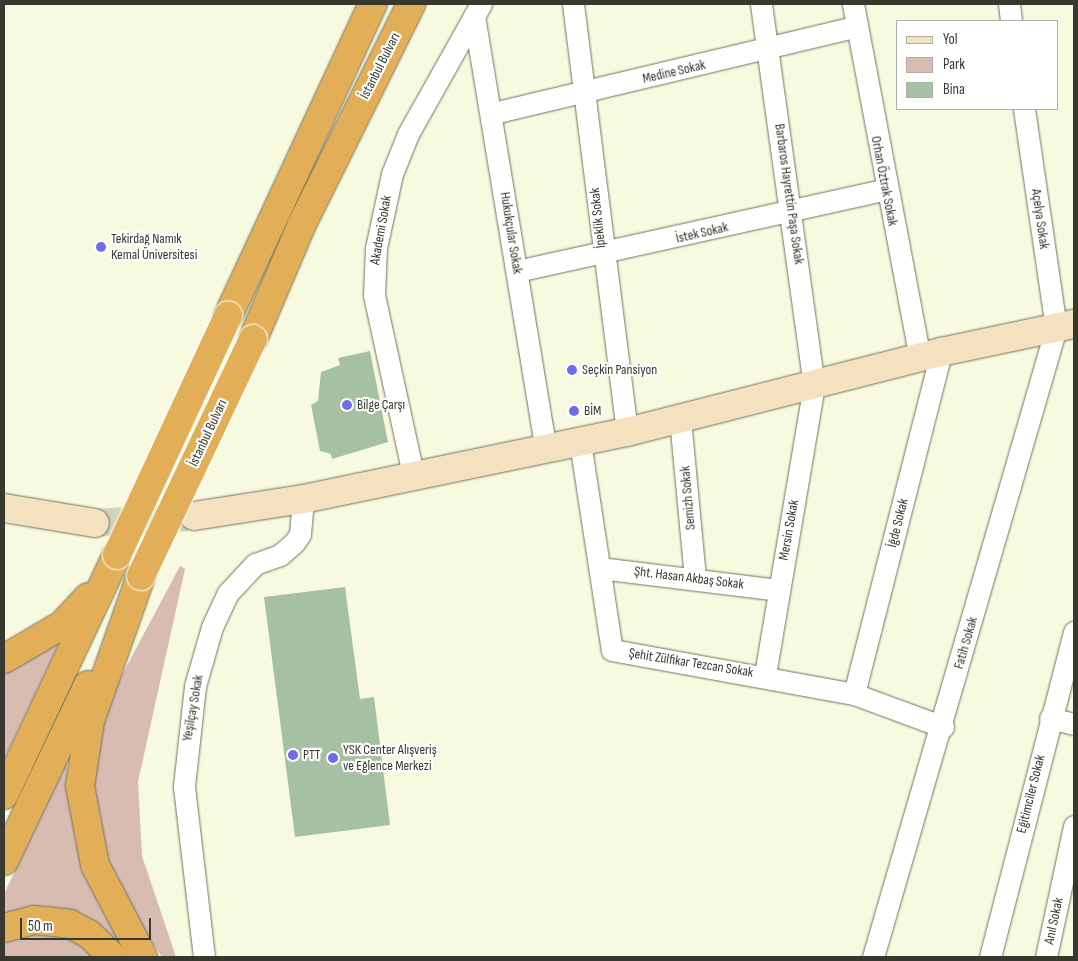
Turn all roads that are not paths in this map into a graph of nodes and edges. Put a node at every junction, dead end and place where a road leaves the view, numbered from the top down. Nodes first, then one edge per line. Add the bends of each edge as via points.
1 (373, 4) edge
2 (411, 4) edge
3 (573, 4) edge
4 (761, 4) edge
5 (852, 4) edge
6 (1009, 4) edge
7 (477, 10) edge
8 (1011, 20) edge
9 (855, 27) junction
10 (768, 51) junction
11 (585, 92) junction
12 (1024, 110) edge
13 (493, 112) junction
14 (886, 190) junction
15 (792, 213) junction
16 (602, 256) junction
17 (517, 271) junction
18 (1065, 326) edge
19 (931, 355) junction
20 (814, 385) junction
21 (680, 419) junction
22 (628, 432) junction
23 (580, 442) junction
24 (546, 449) junction
25 (413, 474) junction
26 (303, 499) junction
27 (4, 508) edge
28 (194, 516) tunnel mouth
29 (95, 523) tunnel mouth
30 (117, 555) junction
31 (600, 568) junction
32 (141, 576) junction
33 (696, 578) junction
34 (778, 590) junction
35 (1074, 632) edge
36 (4, 659) edge
37 (765, 675) junction
38 (854, 694) junction
39 (1050, 718) junction
40 (1074, 724) edge
41 (943, 727) junction
42 (4, 795) edge
43 (1074, 826) edge
44 (4, 861) edge
45 (4, 928) edge
46 (113, 957) edge
47 (143, 957) edge
48 (204, 957) edge
49 (873, 957) edge
50 (990, 957) edge
51 (1046, 957) edge

1 - 30 highway, bridge
2 - 32 highway, İstanbul Bulvarı, bridge via 302,224 253,339
3 - 11 street, İpeklik Sokak
4 - 10 street, Barbaros Hayrettin Paşa Sokak
5 - 9 street, Orhan Öztrak Sokak
6 - 8 street
7 - 13 street, Hukukçular Sokak
7 - 25 street, Akademi Sokak via 408,134 392,174 376,248 374,295
9 - 10 street, Medine Sokak
9 - 14 street, Orhan Öztrak Sokak
10 - 11 street, Medine Sokak
10 - 15 street, Barbaros Hayrettin Paşa Sokak
11 - 13 street, Medine Sokak
11 - 16 street, İpeklik Sokak
12 - 18 street, Açelya Sokak
13 - 17 street, Hukukçular Sokak
14 - 15 street, İstek Sokak
14 - 19 street, Orhan Öztrak Sokak
15 - 16 street, İstek Sokak
15 - 20 street, Barbaros Hayrettin Paşa Sokak
16 - 17 street, İstek Sokak
16 - 22 street, İpeklik Sokak
17 - 24 street, Hukukçular Sokak
18 - 19 main road
18 - 41 street, Fatih Sokak
19 - 20 main road
19 - 38 street, İğde Sokak
20 - 21 main road
20 - 34 street, Mersin Sokak
21 - 22 main road
21 - 33 street, Semizh Sokak
22 - 23 main road
23 - 24 main road
23 - 31 street, Şehit Zülfikar Tezcan Sokak
24 - 25 main road
25 - 26 main road
26 - 28 main road
26 - 48 street, Yeşilçay Sokak via 300,534 294,543 280,555 255,564 228,593 212,627 195,686 184,786
27 - 29 main road
30 - 36 highway via 62,625
30 - 42 highway
31 - 33 street, Şht. Hasan Akbaş Sokak
31 - 37 street, Şehit Zülfikar Tezcan Sokak via 612,650
32 - 44 highway, İstanbul Bulvarı
32 - 47 highway via 90,721 80,786 95,865
33 - 34 street, Şht. Hasan Akbaş Sokak
34 - 37 street, Mersin Sokak
35 - 39 street, Eğitimciler Sokak
37 - 38 street, Şehit Zülfikar Tezcan Sokak
38 - 41 street, Şehit Zülfikar Tezcan Sokak
39 - 40 street
39 - 50 street, Eğitimciler Sokak
41 - 49 street, Fatih Sokak
43 - 51 street, Anıl Sokak
45 - 46 highway via 34,920 70,924 89,934

